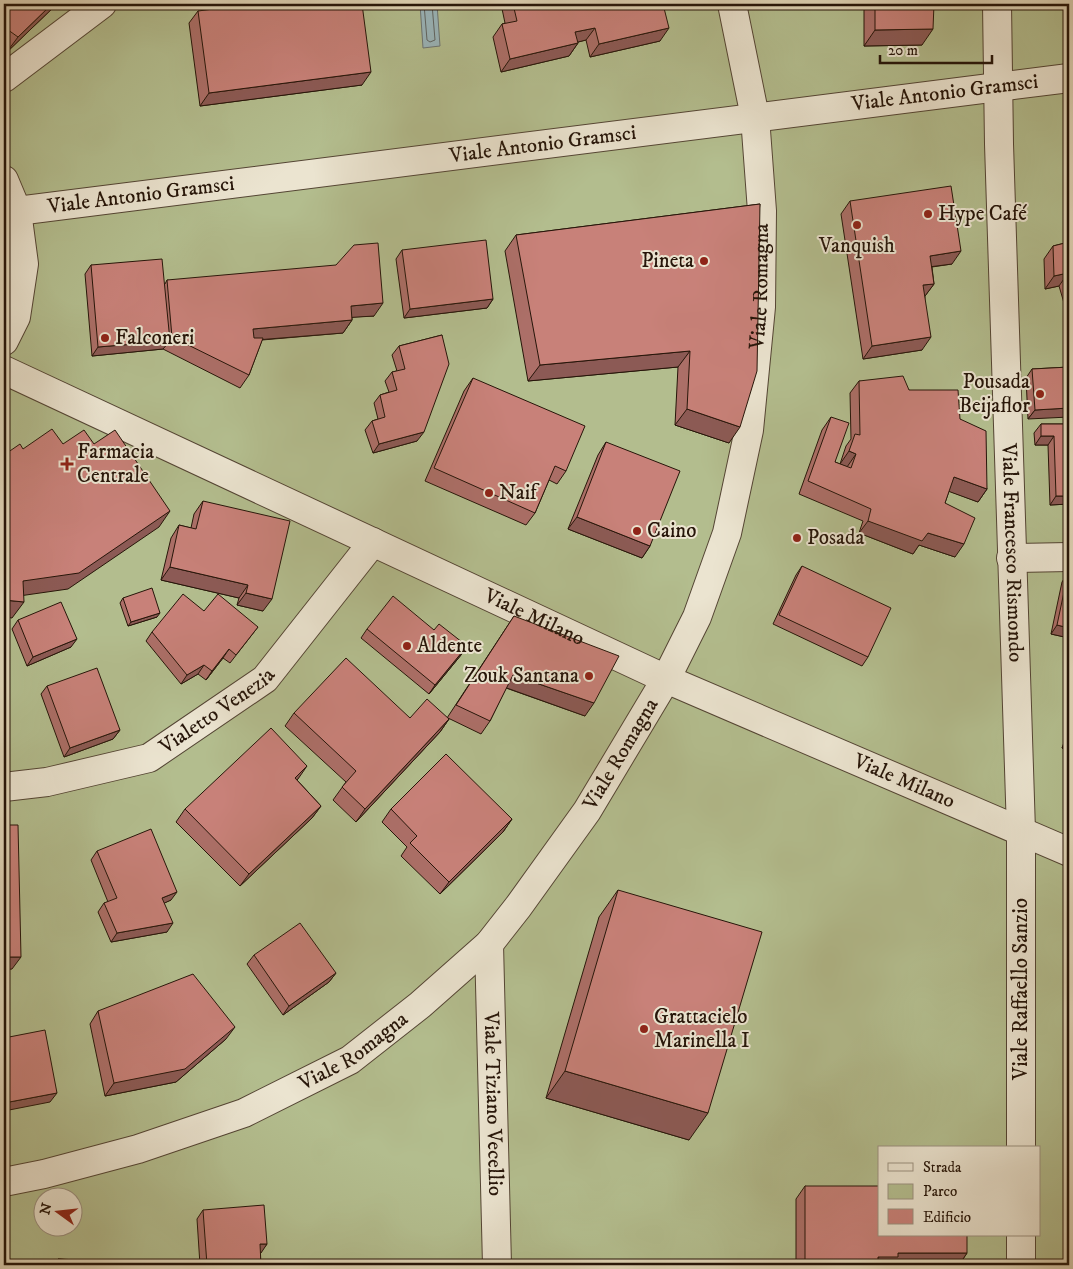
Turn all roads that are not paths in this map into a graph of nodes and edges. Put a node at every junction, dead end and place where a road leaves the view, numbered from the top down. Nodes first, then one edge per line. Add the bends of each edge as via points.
1 (102, 4) edge
2 (732, 4) edge
3 (997, 4) edge
4 (4, 78) edge
5 (1069, 78) edge
6 (998, 87) junction
7 (755, 117) junction
8 (4, 180) edge
9 (17, 211) junction
10 (4, 341) edge
11 (4, 370) edge
12 (373, 542) junction
13 (1069, 557) edge
14 (1011, 558) junction
15 (666, 679) junction
16 (4, 787) edge
17 (1021, 831) junction
18 (1069, 852) edge
19 (488, 944) junction
20 (1021, 1146) edge
21 (4, 1182) edge
22 (1021, 1236) edge
23 (497, 1265) edge
24 (1021, 1265) edge

1 - 4 street
2 - 7 street, Viale Romagna
3 - 6 street, Viale Francesco Rismondo
5 - 6 street, Viale Antonio Gramsci
6 - 7 street, Viale Antonio Gramsci
6 - 14 street, Viale Francesco Rismondo
7 - 9 street, Viale Antonio Gramsci
7 - 15 street, Viale Romagna via 762,211 761,307 749,430 728,533 697,618
8 - 9 street
9 - 10 street via 24,264 16,317
11 - 12 street, Viale Milano
12 - 15 street, Viale Milano
12 - 16 street, Vialetto Venezia via 265,678 149,758 47,782
13 - 14 street
14 - 17 street, Viale Francesco Rismondo
15 - 17 street, Viale Milano
15 - 19 street, Viale Romagna via 588,811
17 - 18 street, Viale Milano
17 - 20 street, Viale Raffaello Sanzio
19 - 21 street, Viale Romagna via 420,1005 350,1060 244,1113 138,1149
19 - 23 street, Viale Tiziano Vecellio
22 - 24 street

